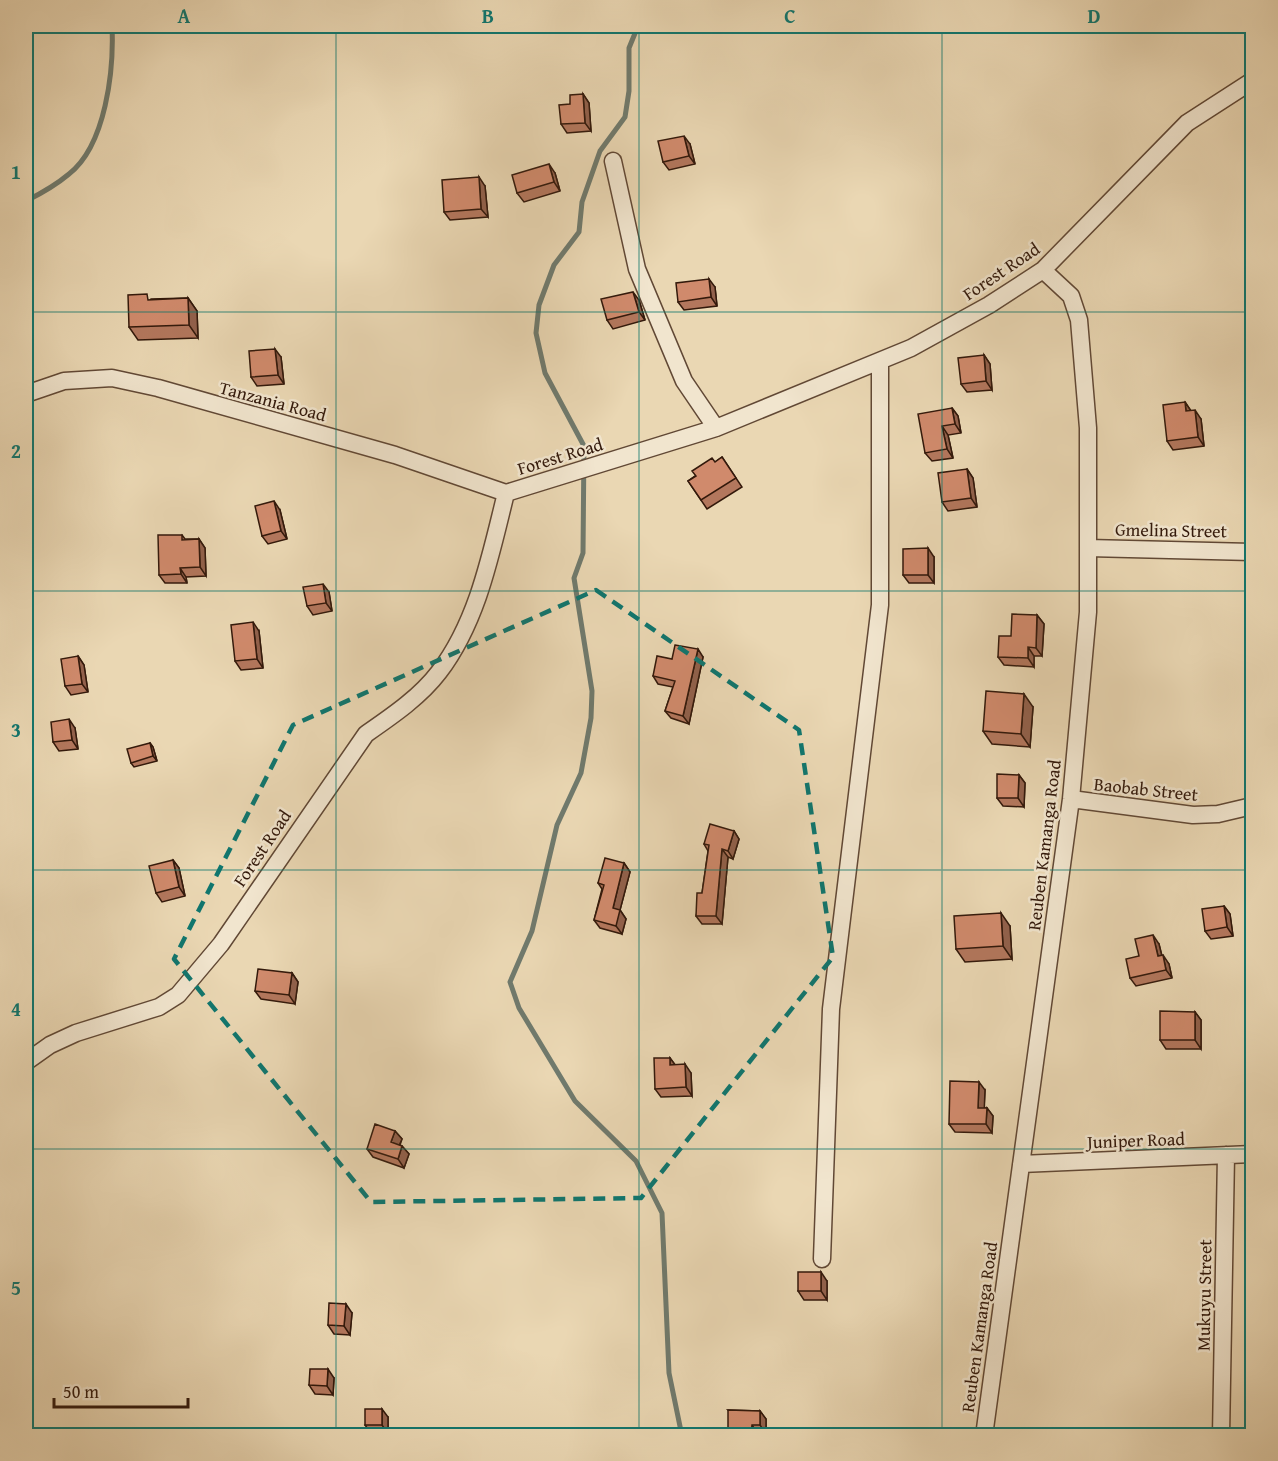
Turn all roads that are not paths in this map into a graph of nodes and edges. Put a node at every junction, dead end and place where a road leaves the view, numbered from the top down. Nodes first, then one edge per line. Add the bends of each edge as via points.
1 (1252, 81) edge
2 (613, 161) dead end
3 (1043, 270) junction
4 (880, 361) junction
5 (26, 394) edge
6 (716, 428) junction
7 (506, 493) junction
8 (1088, 548) junction
9 (1252, 552) edge
10 (1071, 800) junction
11 (1252, 806) edge
12 (26, 1062) edge
13 (1252, 1154) edge
14 (1226, 1155) junction
15 (1021, 1164) junction
16 (822, 1259) dead end
17 (984, 1436) edge
18 (1221, 1436) edge

1 - 3 street, Forest Road via 1187,123
2 - 6 street via 637,269 684,381
3 - 4 street, Forest Road via 911,348
3 - 8 street, Reuben Kamanga Road via 1071,296 1080,320 1088,428
4 - 6 street, Forest Road
4 - 16 street via 880,605 831,1009
5 - 7 street, Tanzania Road via 64,381 112,378 395,455
6 - 7 street, Forest Road
7 - 12 street, Forest Road via 484,579 439,672 398,712 366,734 221,944 187,985 159,1007 76,1033
8 - 9 street, Gmelina Street
8 - 10 street, Reuben Kamanga Road via 1088,612
10 - 11 street, Baobab Street via 1193,815
10 - 15 street, Reuben Kamanga Road
13 - 14 street, Juniper Road
14 - 15 street, Juniper Road
14 - 18 street, Mukuyu Street
15 - 17 street, Reuben Kamanga Road

